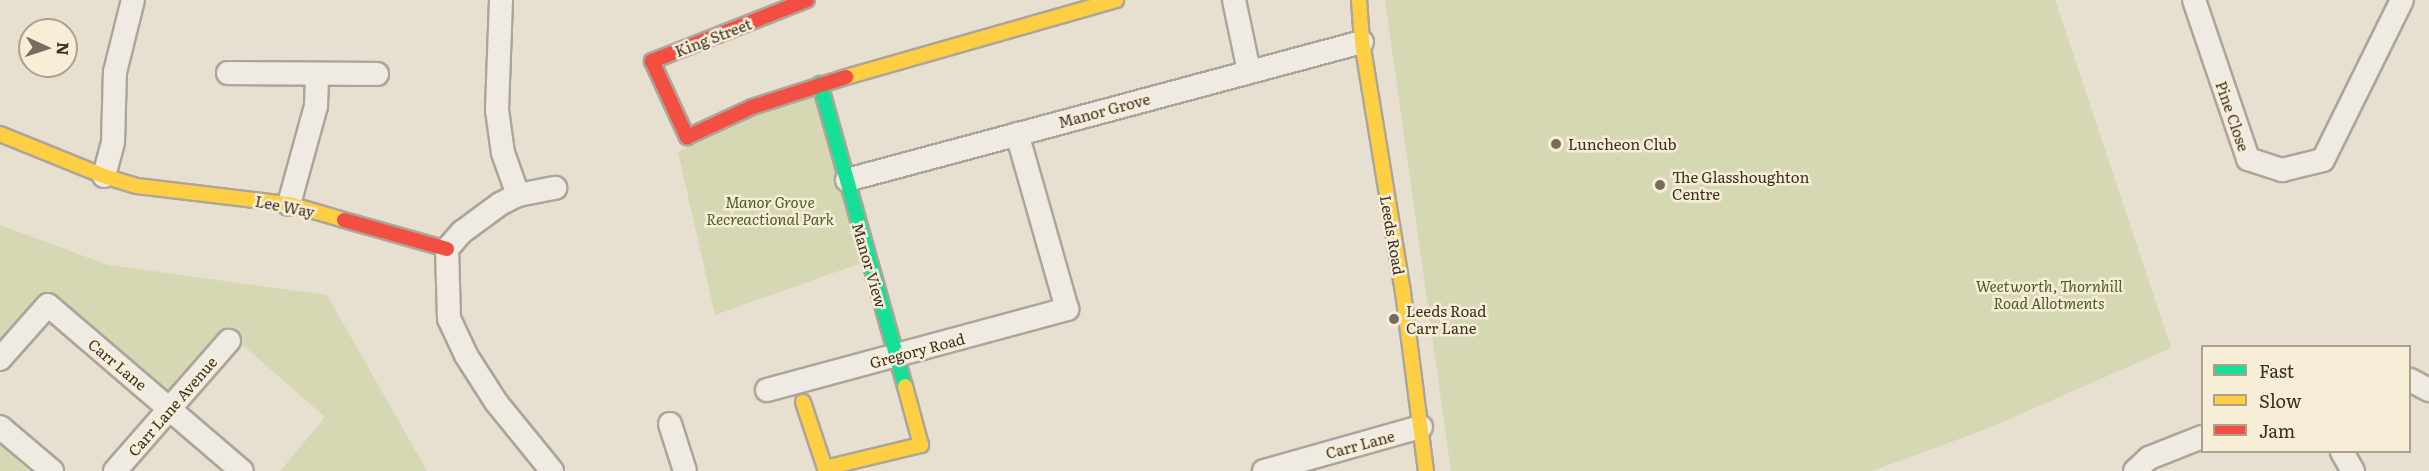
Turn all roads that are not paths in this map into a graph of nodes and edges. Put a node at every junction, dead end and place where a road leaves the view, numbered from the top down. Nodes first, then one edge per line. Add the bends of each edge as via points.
1 (133, 0) edge
2 (501, 0) edge
3 (807, 0) edge
4 (1116, 0) edge
5 (1234, 0) edge
6 (1359, 0) edge
7 (2194, 0) edge
8 (2402, 0) edge
9 (1362, 42) junction
10 (1249, 70) junction
11 (228, 73) dead end
12 (317, 75) junction
13 (377, 75) dead end
14 (820, 84) junction
15 (0, 134) edge
16 (1017, 134) junction
17 (104, 176) junction
18 (847, 180) junction
19 (555, 188) dead end
20 (518, 195) junction
21 (289, 204) junction
22 (447, 249) junction
23 (229, 341) dead end
24 (896, 356) junction
25 (0, 359) edge
26 (2411, 381) edge
27 (767, 390) dead end
28 (2429, 390) edge
29 (803, 402) dead end
30 (169, 408) junction
31 (670, 424) dead end
32 (0, 427) edge
33 (1421, 427) junction
34 (2201, 437) edge
35 (2343, 453) edge
36 (52, 471) edge
37 (115, 471) edge
38 (242, 471) edge
39 (552, 471) edge
40 (685, 471) edge
41 (1264, 471) edge
42 (1426, 471) edge
43 (2135, 471) edge
44 (2353, 471) edge

1 - 17 street via 115,72 113,142
2 - 20 street via 497,110 503,153
3 - 14 street, King Street via 652,61 687,137 752,107
4 - 14 street
5 - 10 street
6 - 9 street, Leeds Road
7 - 8 street, Pine Close via 2248,159 2282,170 2323,160
9 - 10 street, Manor Grove
9 - 33 street, Leeds Road
10 - 16 street, Manor Grove
11 - 12 street
12 - 13 street
12 - 21 street via 316,106
14 - 18 street, Manor View
15 - 17 street, Lee Way
16 - 18 street, Manor Grove
16 - 24 street, Gregory Road via 1067,309
17 - 21 street, Lee Way via 137,186
18 - 24 street, Manor View
19 - 20 street
20 - 22 street via 462,232
21 - 22 street, Lee Way
22 - 39 street via 449,319 461,346 496,402
23 - 30 street, Carr Lane Avenue
24 - 27 street, Gregory Road
24 - 29 street, Manor View via 921,445 825,468
25 - 30 street, Carr Lane via 48,305
26 - 28 street
30 - 37 street, Carr Lane Avenue
30 - 38 street, Carr Lane
31 - 40 street
32 - 36 street
33 - 41 street, Carr Lane
33 - 42 street, Leeds Road
34 - 43 street via 2149,458
35 - 44 street

